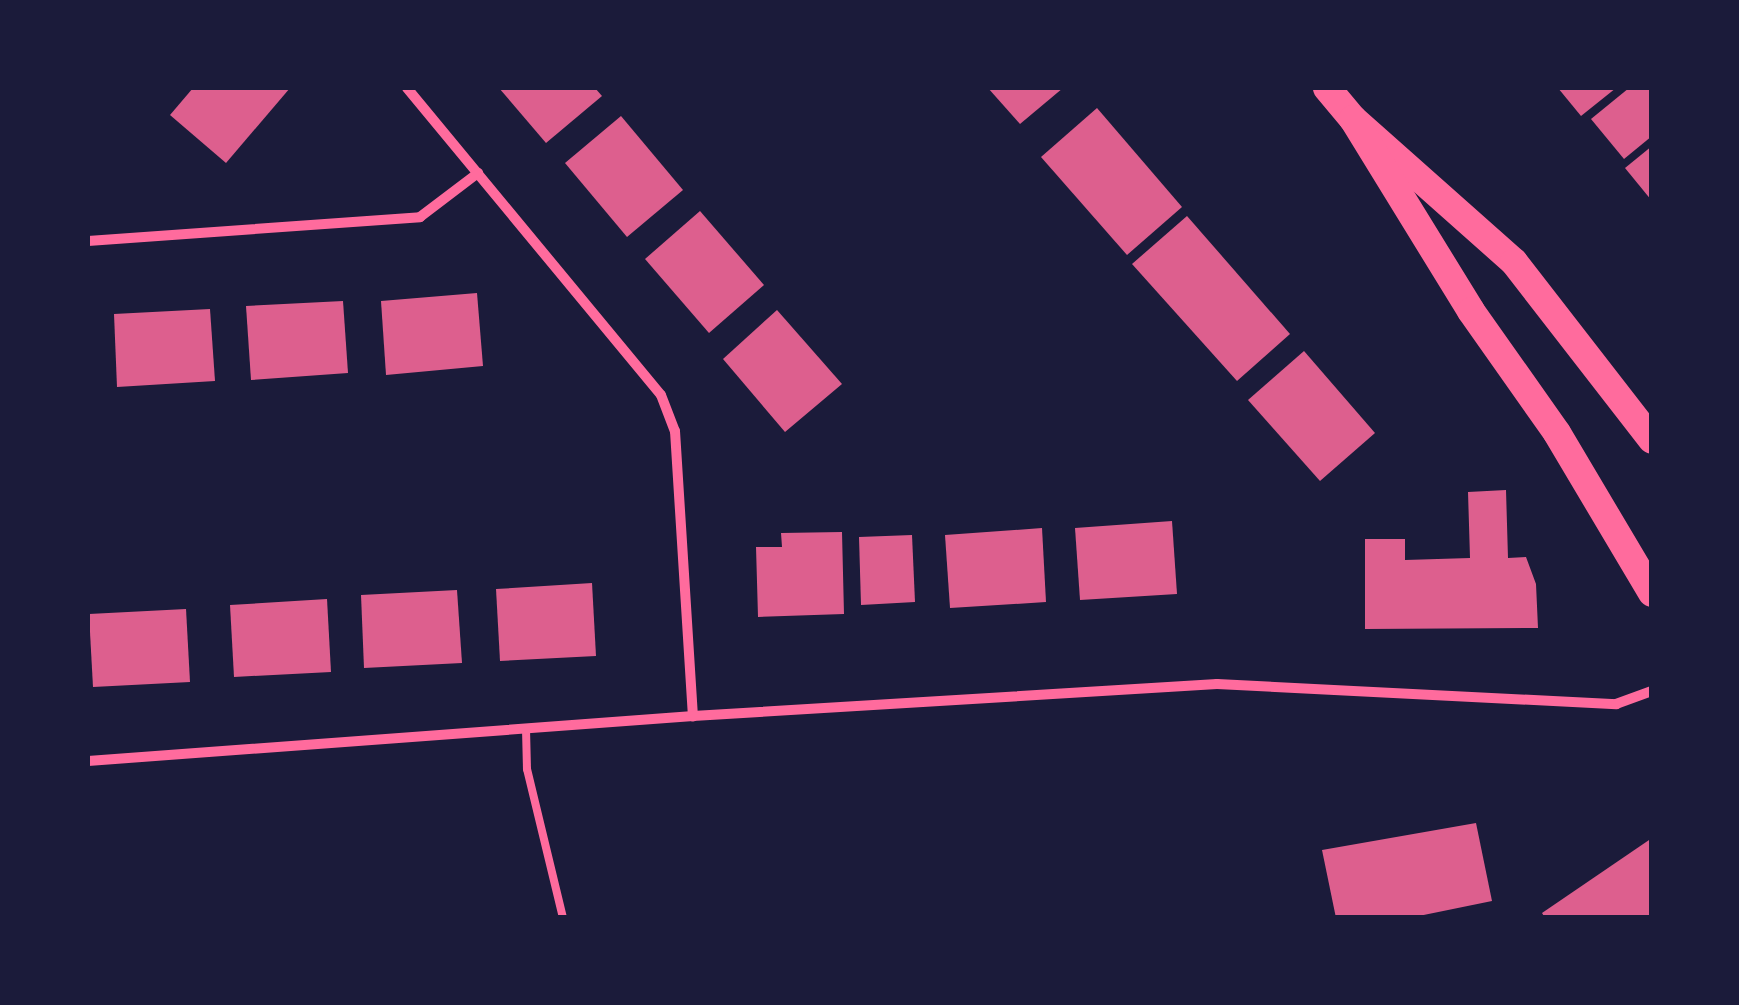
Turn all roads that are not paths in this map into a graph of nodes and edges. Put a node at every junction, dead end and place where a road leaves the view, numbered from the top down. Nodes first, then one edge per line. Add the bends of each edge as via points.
1 (407, 88) edge
2 (1326, 88) edge
3 (1353, 119) junction
4 (478, 173) junction
5 (88, 241) edge
6 (1652, 440) edge
7 (1652, 593) edge
8 (1652, 692) edge
9 (693, 716) junction
10 (526, 730) junction
11 (88, 761) edge
12 (562, 918) edge

1 - 4 street
2 - 3 highway
3 - 6 highway via 1514,262
3 - 7 highway
4 - 5 street via 420,217
4 - 9 street via 661,394 674,431
8 - 9 street via 1616,704 1218,684
9 - 10 street
10 - 11 street
10 - 12 lane via 527,770

